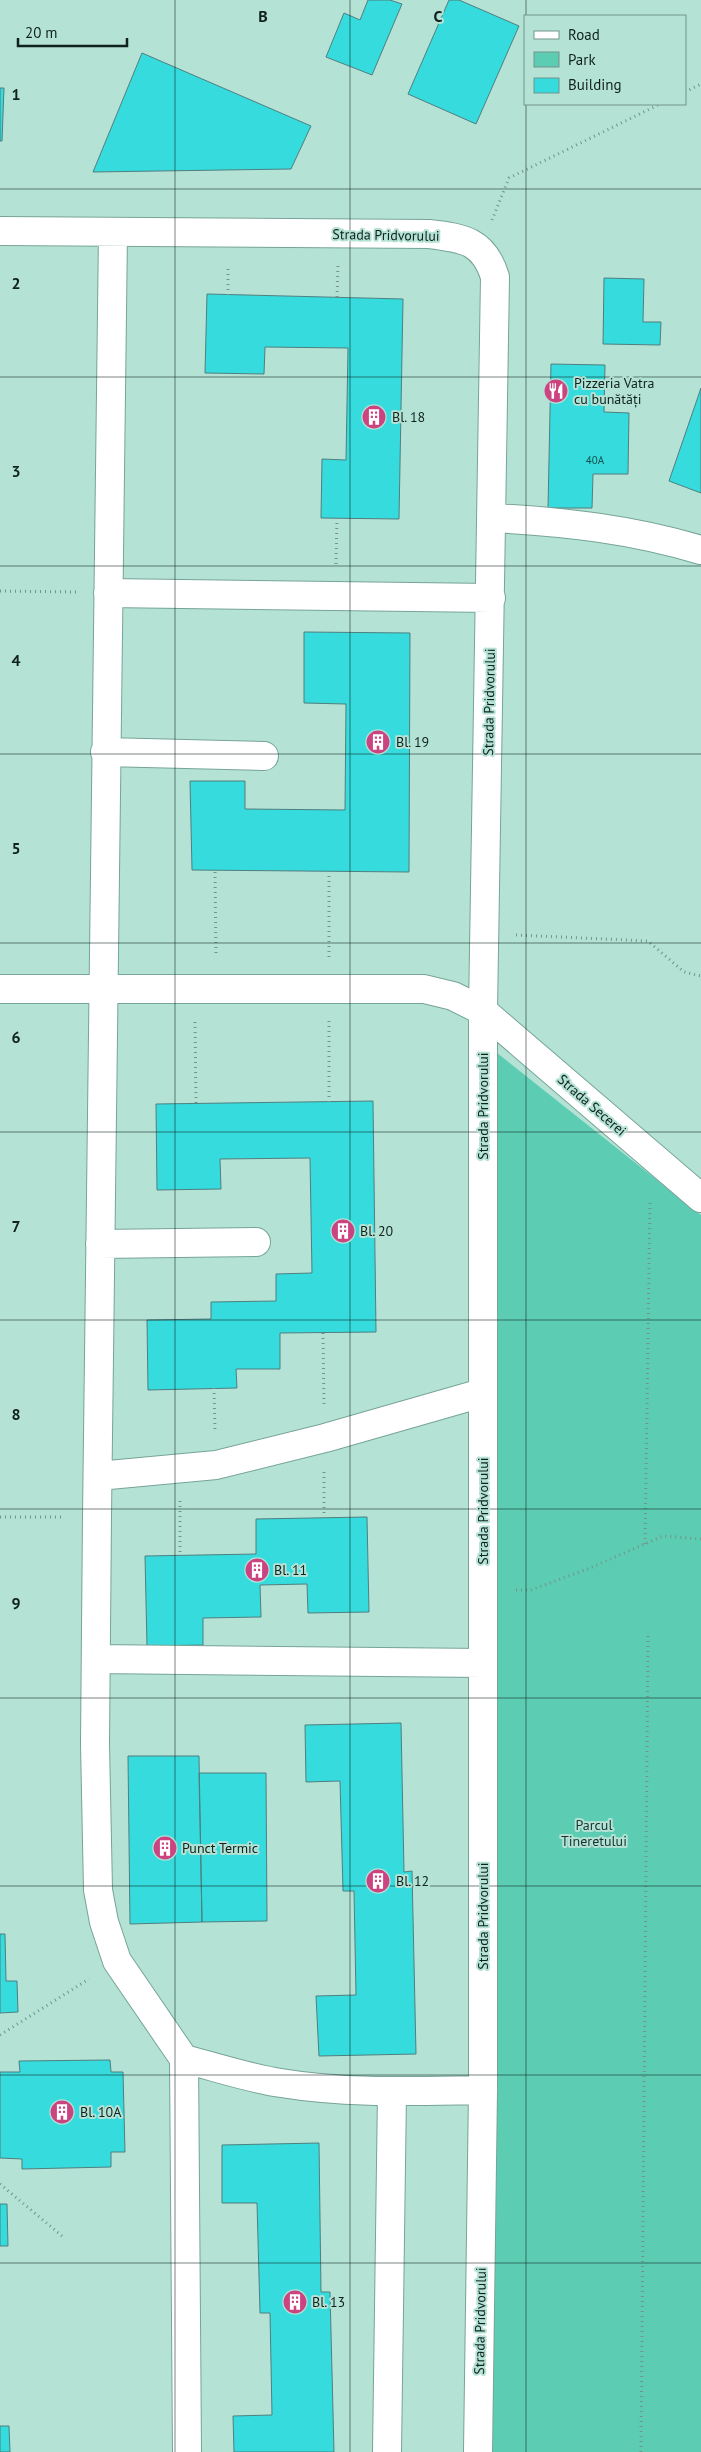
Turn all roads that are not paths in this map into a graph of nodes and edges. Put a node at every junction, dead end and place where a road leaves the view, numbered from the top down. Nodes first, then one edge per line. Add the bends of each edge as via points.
1 (0, 231) edge
2 (113, 232) junction
3 (492, 518) junction
4 (701, 550) edge
5 (108, 593) junction
6 (491, 598) junction
7 (105, 752) junction
8 (264, 756) dead end
9 (0, 989) edge
10 (102, 989) junction
11 (483, 1011) junction
12 (701, 1198) edge
13 (256, 1242) dead end
14 (100, 1244) junction
15 (482, 1393) junction
16 (98, 1476) junction
17 (96, 1659) junction
18 (483, 1663) junction
19 (184, 2059) junction
20 (483, 2090) junction
21 (392, 2092) junction
22 (187, 2452) edge
23 (387, 2452) edge
24 (478, 2452) edge

1 - 2 street, Strada Pridvorului
2 - 3 street, Strada Pridvorului via 429,234 468,241 480,248 490,260 496,298
2 - 5 street
3 - 4 street via 571,522
3 - 6 street, Strada Pridvorului
5 - 6 street
5 - 7 street
6 - 11 street, Strada Pridvorului
7 - 8 street
7 - 10 street
9 - 10 street, Strada Secerei
10 - 11 street, Strada Secerei via 424,989 453,996
10 - 14 street
11 - 12 street, Strada Secerei
11 - 15 street, Strada Pridvorului
13 - 14 street
14 - 16 street
15 - 16 street via 216,1465
15 - 18 street, Strada Pridvorului
16 - 17 street
17 - 18 street
17 - 19 street via 98,1890 104,1922 117,1961
18 - 20 street, Strada Pridvorului
19 - 21 street via 280,2083
19 - 22 street
20 - 21 street
20 - 24 street, Strada Pridvorului
21 - 23 street

